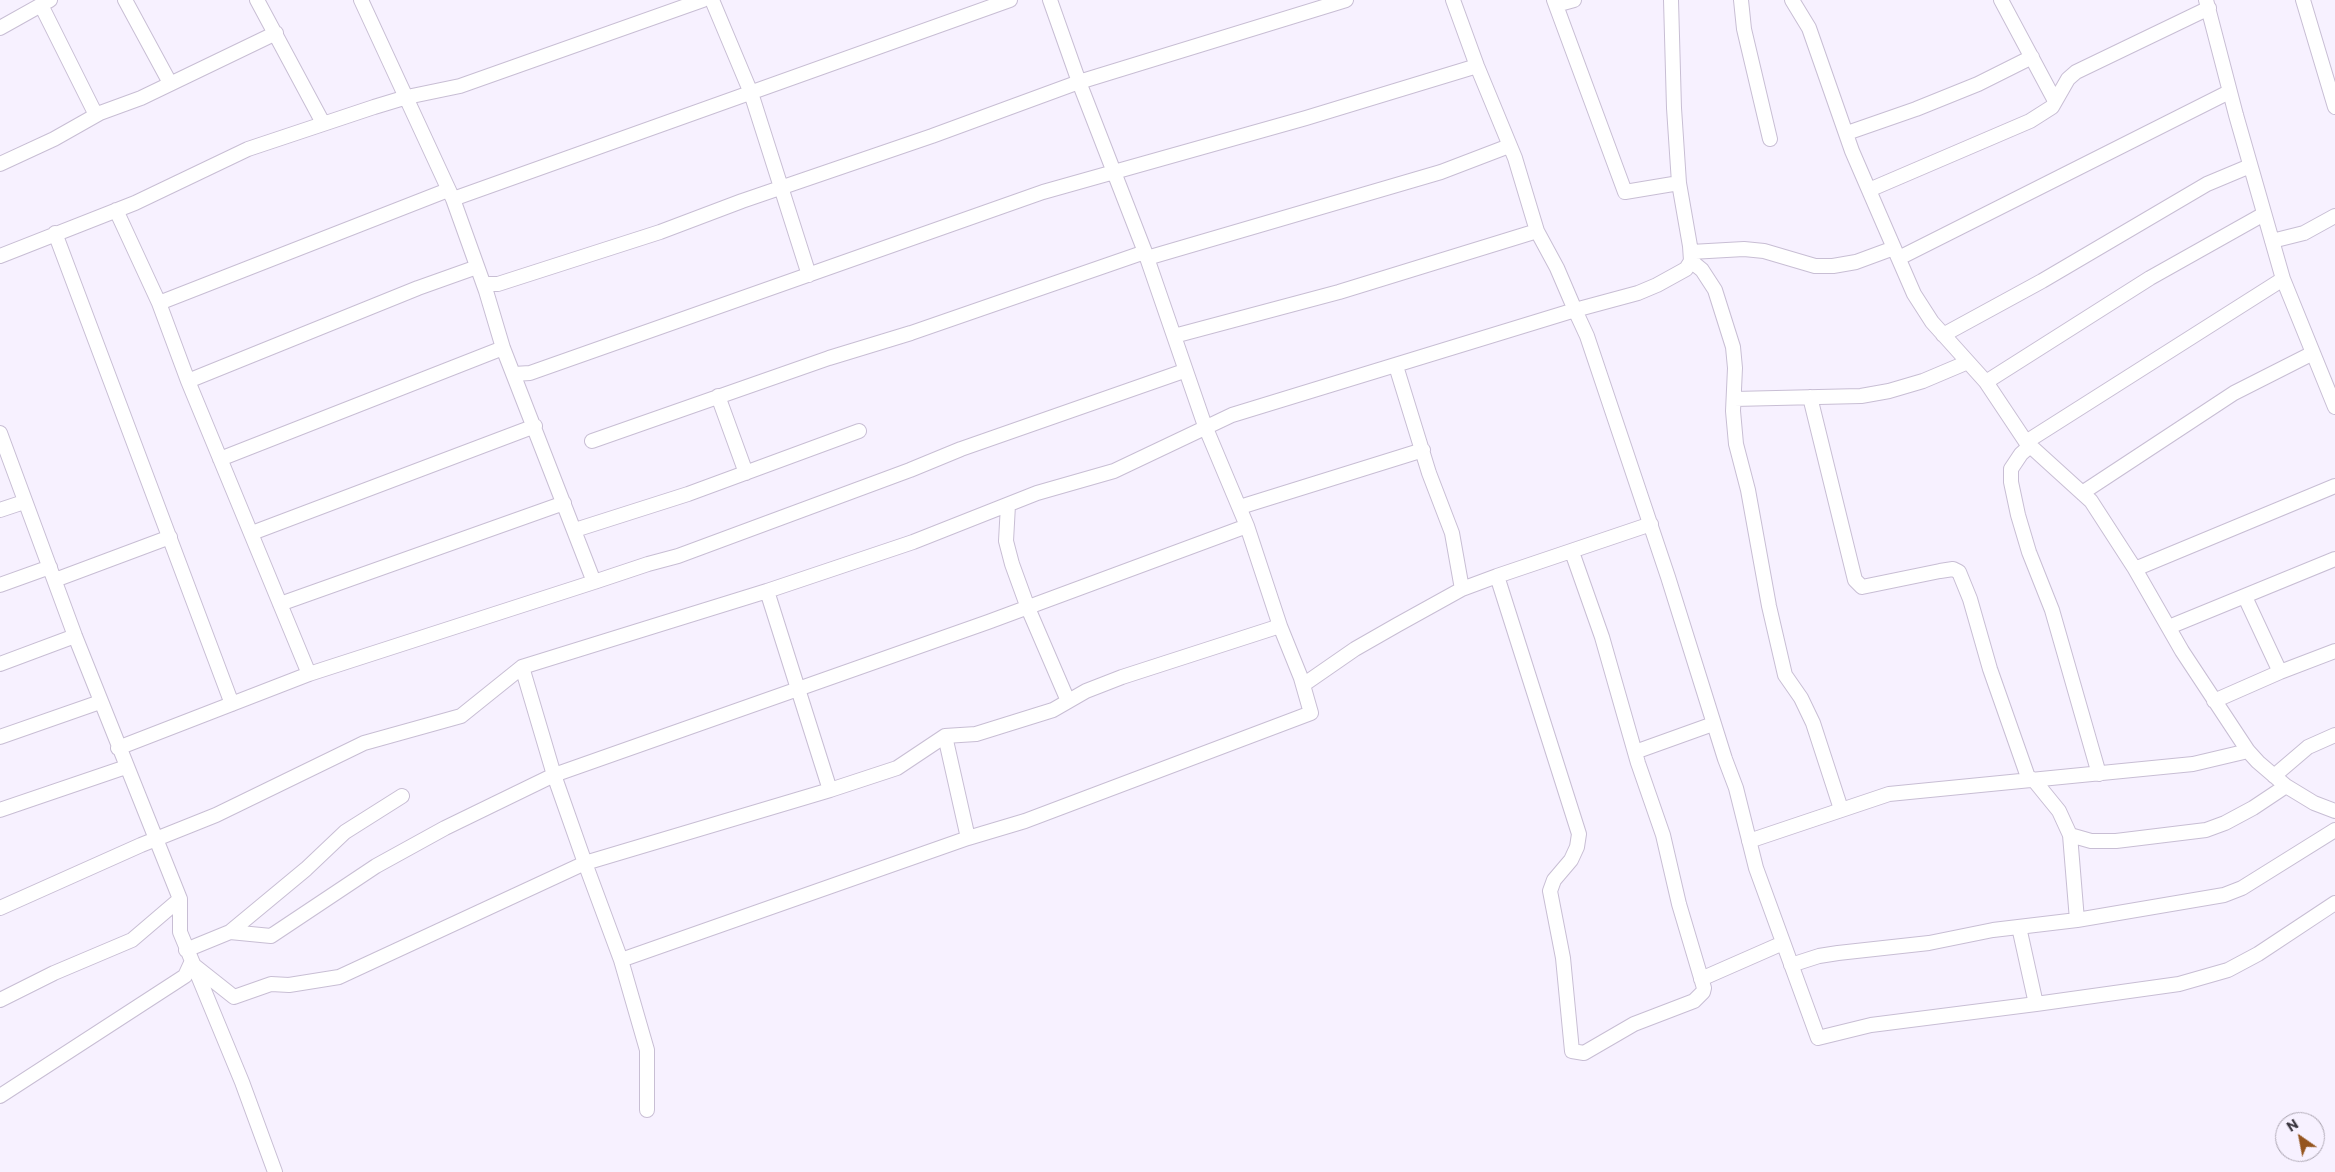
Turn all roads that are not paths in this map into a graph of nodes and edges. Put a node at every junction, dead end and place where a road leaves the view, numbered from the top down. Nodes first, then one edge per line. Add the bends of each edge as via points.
1 (125, 0) edge
2 (257, 0) edge
3 (361, 0) edge
4 (703, 0) edge
5 (712, 0) edge
6 (1010, 0) edge
7 (1050, 0) edge
8 (1346, 0) edge
9 (1453, 0) edge
10 (1574, 0) edge
11 (1671, 0) edge
12 (1741, 0) edge
13 (1792, 0) edge
14 (2001, 0) edge
15 (2303, 0) edge
16 (1555, 3) edge
17 (39, 4) edge
18 (2208, 4) edge
19 (0, 28) edge
20 (276, 33) junction
21 (2032, 57) junction
22 (1477, 66) junction
23 (1079, 82) junction
24 (170, 84) junction
25 (2230, 92) junction
26 (751, 93) junction
27 (407, 97) junction
28 (2055, 101) junction
29 (2335, 107) edge
30 (96, 115) junction
31 (323, 123) junction
32 (1846, 133) junction
33 (1770, 139) dead end
34 (1509, 146) junction
35 (0, 164) edge
36 (2250, 166) junction
37 (1113, 171) junction
38 (1680, 184) junction
39 (781, 189) junction
40 (1868, 190) junction
41 (450, 194) junction
42 (116, 210) junction
43 (2264, 214) junction
44 (2335, 216) edge
45 (1537, 230) junction
46 (55, 233) junction
47 (2272, 241) junction
48 (1896, 253) junction
49 (1146, 255) junction
50 (0, 256) edge
51 (1691, 256) junction
52 (478, 267) junction
53 (809, 275) junction
54 (2283, 279) junction
55 (484, 284) junction
56 (159, 303) junction
57 (1575, 310) junction
58 (1943, 335) junction
59 (1174, 336) junction
60 (503, 348) junction
61 (2313, 353) junction
62 (1968, 362) junction
63 (1396, 366) junction
64 (1184, 371) junction
65 (514, 374) junction
66 (188, 381) junction
67 (1986, 382) junction
68 (718, 396) junction
69 (1810, 397) junction
70 (1734, 399) junction
71 (2335, 407) edge
72 (535, 426) junction
73 (1205, 426) junction
74 (859, 431) dead end
75 (0, 434) edge
76 (592, 441) dead end
77 (2028, 444) junction
78 (1423, 450) junction
79 (220, 459) junction
80 (746, 473) junction
81 (2335, 486) edge
82 (2082, 493) junction
83 (24, 502) junction
84 (564, 503) junction
85 (1008, 505) junction
86 (1240, 507) junction
87 (0, 510) edge
88 (1651, 524) junction
89 (1247, 526) junction
90 (575, 530) junction
91 (252, 533) junction
92 (170, 537) junction
93 (1572, 552) junction
94 (2335, 559) edge
95 (2135, 569) junction
96 (53, 574) junction
97 (1496, 576) junction
98 (594, 582) junction
99 (0, 586) edge
100 (1462, 589) junction
101 (767, 591) junction
102 (2245, 597) junction
103 (280, 604) junction
104 (1028, 608) junction
105 (1280, 626) junction
106 (2169, 627) junction
107 (75, 636) junction
108 (2335, 651) edge
109 (0, 664) edge
110 (522, 667) junction
111 (2280, 672) junction
112 (309, 674) junction
113 (1303, 685) junction
114 (799, 688) junction
115 (1068, 701) junction
116 (2214, 701) junction
117 (100, 702) junction
118 (232, 704) junction
119 (1713, 724) junction
120 (2335, 735) edge
121 (945, 736) junction
122 (0, 737) edge
123 (118, 748) junction
124 (2248, 751) junction
125 (1635, 752) junction
126 (126, 766) junction
127 (2099, 774) junction
128 (554, 775) junction
129 (2274, 776) junction
130 (2031, 779) junction
131 (2286, 786) junction
132 (830, 790) junction
133 (402, 796) dead end
134 (1842, 809) junction
135 (0, 810) edge
136 (2335, 811) edge
137 (2335, 830) edge
138 (2070, 835) junction
139 (968, 838) junction
140 (155, 839) junction
141 (1749, 841) junction
142 (586, 863) junction
143 (180, 899) junction
144 (2335, 903) edge
145 (0, 908) edge
146 (2078, 920) junction
147 (2019, 926) junction
148 (230, 932) junction
149 (1783, 943) junction
150 (189, 956) junction
151 (621, 960) junction
152 (1791, 965) junction
153 (1701, 979) junction
154 (0, 1000) edge
155 (2036, 1004) junction
156 (0, 1096) edge
157 (647, 1110) dead end
158 (275, 1172) edge

1 - 24 street
2 - 20 street
3 - 27 street
4 - 27 street via 460,86
5 - 26 street
6 - 26 street
7 - 23 street
8 - 23 street
9 - 22 street
10 - 16 street
11 - 38 street
12 - 33 street via 1744,28
13 - 32 street via 1809,28
14 - 21 street
15 - 29 street
16 - 38 street via 1625,192
17 - 19 street
17 - 30 street
18 - 25 street
18 - 28 street via 2076,72
20 - 24 street
20 - 31 street
21 - 28 street
21 - 32 street via 1978,84
22 - 34 street
22 - 37 street via 1306,118
23 - 37 street
23 - 39 street
24 - 30 street
25 - 36 street
25 - 48 street
26 - 39 street
26 - 41 street
27 - 31 street
27 - 41 street
28 - 40 street via 2052,107 2030,121
30 - 35 street
31 - 42 street via 248,149
32 - 40 street
34 - 45 street via 1516,158
34 - 49 street via 1442,172
36 - 43 street
36 - 58 street via 2207,184
37 - 49 street
37 - 53 street via 1025,198
38 - 51 street
39 - 53 street
39 - 55 street via 498,284
40 - 48 street
41 - 52 street
41 - 56 street
42 - 46 street
42 - 56 street
43 - 47 street
43 - 67 street via 2150,278
44 - 47 street via 2304,233
45 - 57 street
45 - 59 street via 1340,292
46 - 50 street
46 - 92 street
47 - 54 street
48 - 51 street via 1833,266 1815,266 1764,251 1735,249
48 - 58 street via 1914,294
49 - 59 street
49 - 68 street
51 - 57 street via 1686,269 1657,285
51 - 70 street via 1715,290 1733,347 1736,368
52 - 55 street
52 - 66 street
53 - 65 street via 530,373
54 - 61 street
54 - 77 street
55 - 60 street
56 - 66 street
57 - 63 street
57 - 88 street
58 - 62 street
59 - 64 street
60 - 65 street
60 - 79 street
61 - 71 street
61 - 82 street via 2221,401
62 - 67 street
62 - 69 street via 1923,381 1888,391 1861,396
63 - 73 street
63 - 78 street
64 - 73 street
64 - 98 street via 962,449 678,556
65 - 72 street
66 - 79 street
67 - 77 street
68 - 76 street
68 - 80 street
69 - 70 street
69 - 130 street via 1855,580 1862,586 1953,569 1959,572 1990,669
70 - 134 street via 1736,444 1781,661 1785,675 1813,723
72 - 84 street
72 - 91 street
73 - 85 street via 1114,471 1037,493
73 - 86 street
74 - 80 street
75 - 83 street
77 - 82 street
77 - 127 street via 2011,469 2018,515 2052,610
78 - 86 street
78 - 100 street via 1452,533
79 - 91 street
80 - 90 street
81 - 95 street
82 - 95 street via 2104,518
83 - 87 street
83 - 96 street
84 - 90 street
84 - 103 street
85 - 101 street via 913,542
85 - 104 street via 1006,541
86 - 89 street
88 - 93 street
88 - 119 street
89 - 104 street
89 - 105 street
90 - 98 street
91 - 103 street
92 - 96 street
92 - 118 street
93 - 97 street
93 - 125 street via 1602,637
94 - 102 street
95 - 106 street
96 - 99 street
96 - 107 street
97 - 100 street
97 - 153 street via 1579,834 1571,860 1554,880 1550,891 1563,958 1572,1052 1584,1053 1634,1024 1694,1001 1703,992
98 - 112 street
100 - 113 street via 1355,649
101 - 110 street
101 - 114 street
102 - 106 street
102 - 111 street
103 - 112 street
104 - 114 street
104 - 115 street
105 - 113 street
105 - 115 street via 1122,677
106 - 116 street
107 - 109 street
107 - 117 street
108 - 111 street
110 - 128 street
110 - 140 street via 461,716 364,743 216,815
111 - 116 street
112 - 118 street
113 - 139 street via 1311,713 1025,821
114 - 128 street
114 - 132 street
115 - 121 street via 1053,710 976,734
116 - 124 street
117 - 122 street
117 - 123 street
118 - 123 street
119 - 125 street
119 - 141 street via 1736,788
120 - 129 street via 2308,747
121 - 132 street via 897,768
121 - 139 street
123 - 126 street
124 - 127 street via 2193,764
124 - 129 street
125 - 153 street via 1663,835
126 - 135 street
126 - 140 street
127 - 130 street
128 - 142 street
128 - 148 street via 376,866 271,936
129 - 131 street
130 - 134 street via 1904,792
130 - 138 street via 2059,811
131 - 136 street
131 - 138 street via 2225,823 2206,830 2116,841 2091,841
132 - 142 street
133 - 148 street via 345,832
134 - 141 street
137 - 146 street via 2224,896
138 - 146 street
139 - 151 street
140 - 143 street
140 - 145 street
141 - 149 street
142 - 150 street via 339,976 289,985 271,984 234,997
142 - 151 street
143 - 150 street via 180,932
143 - 154 street via 132,940 54,972
144 - 155 street via 2228,970 2179,984
146 - 147 street
147 - 152 street via 1929,943 1819,956
147 - 155 street
148 - 150 street
149 - 152 street
149 - 153 street
150 - 156 street via 185,976
150 - 158 street via 242,1082
151 - 157 street via 647,1050
152 - 155 street via 1818,1038 1871,1025

